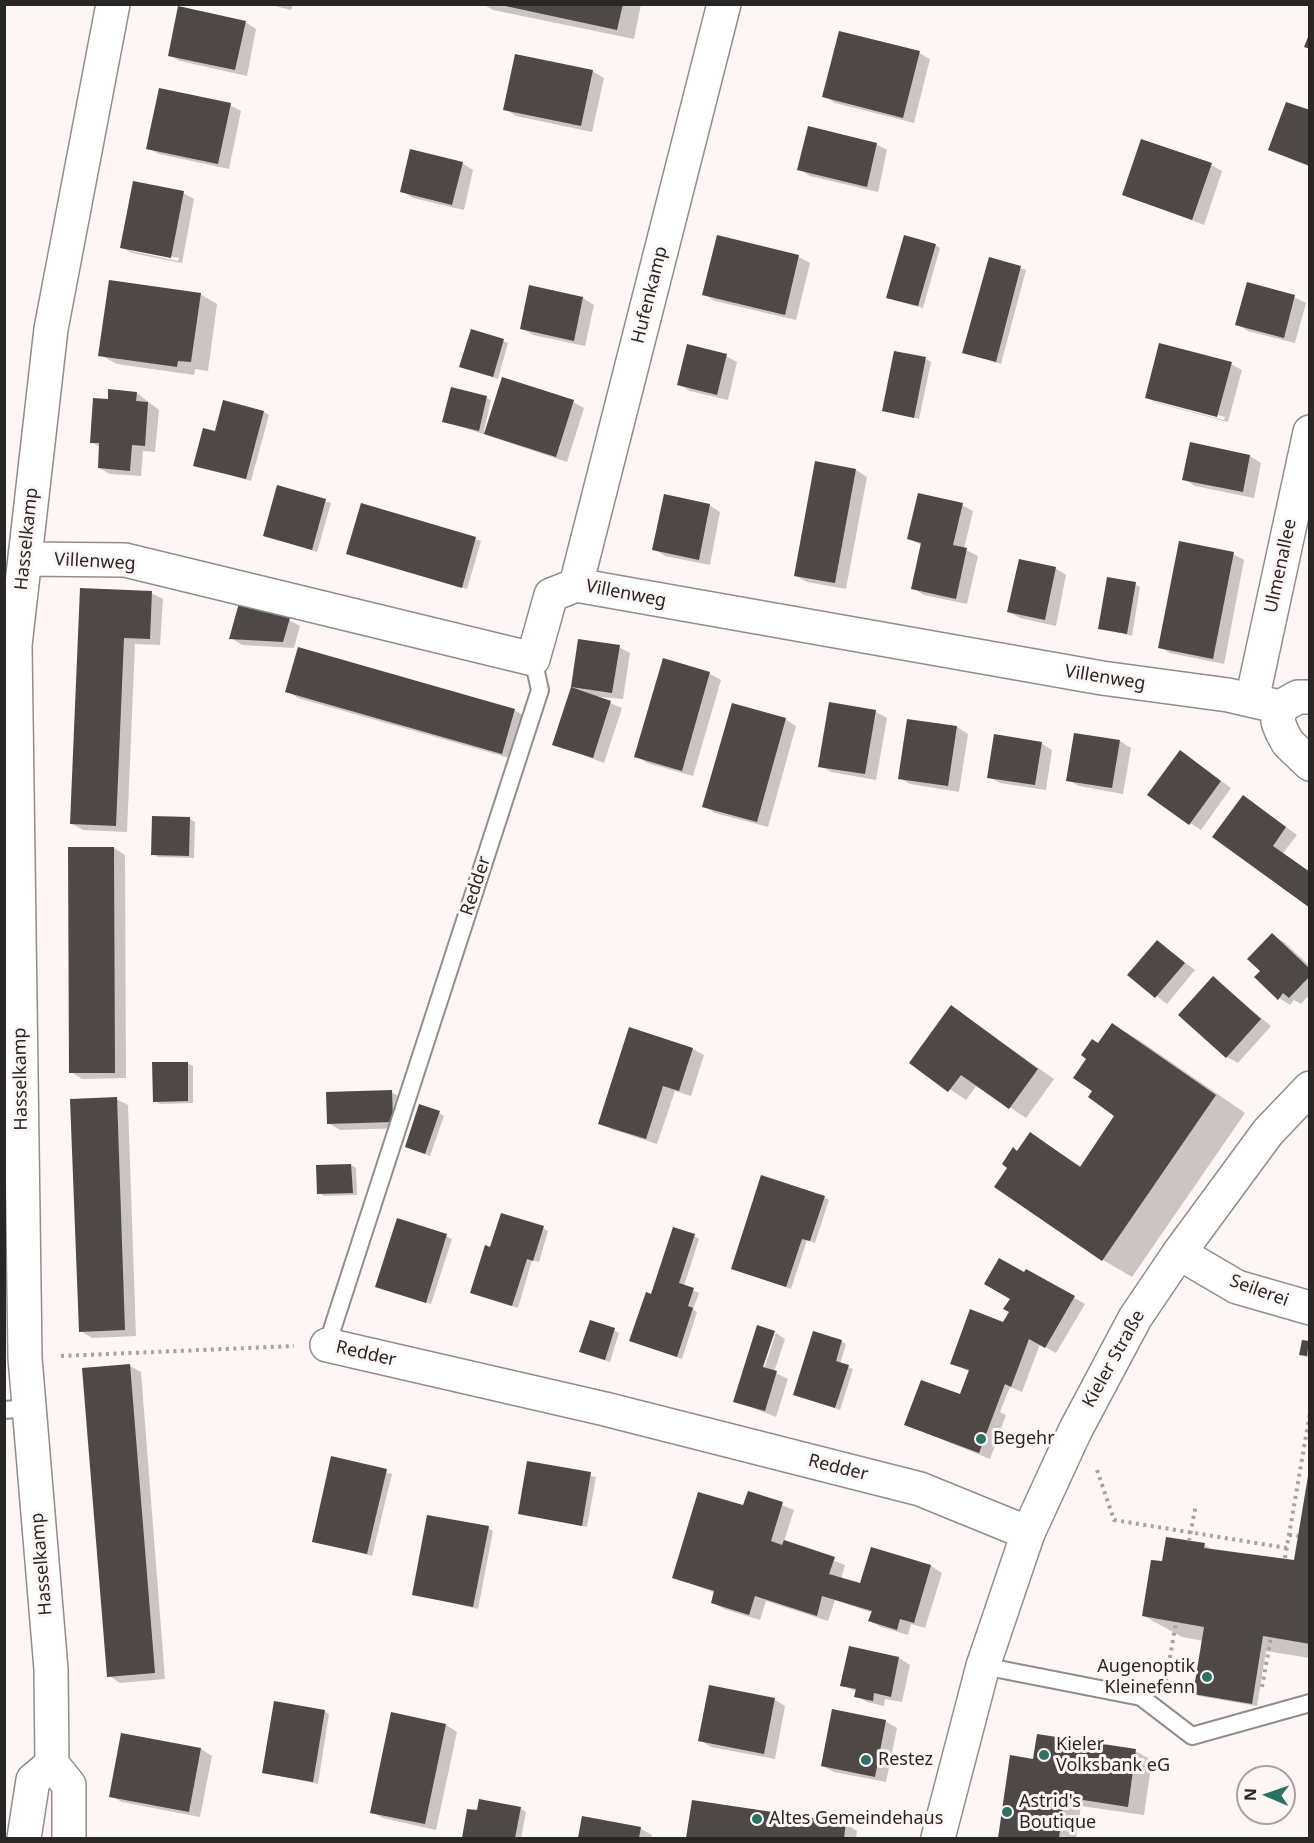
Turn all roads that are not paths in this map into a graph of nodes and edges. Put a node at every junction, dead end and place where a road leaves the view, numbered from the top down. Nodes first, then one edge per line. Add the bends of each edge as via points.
1 (113, 4) edge
2 (724, 4) edge
3 (1310, 432) edge
4 (25, 559) junction
5 (576, 585) junction
6 (532, 659) junction
7 (1281, 701) edge
8 (1310, 764) edge
9 (1310, 1088) edge
10 (1179, 1253) junction
11 (1310, 1308) edge
12 (327, 1345) joint
13 (17, 1409) edge
14 (1028, 1533) junction
15 (982, 1666) junction
16 (1306, 1704) edge
17 (52, 1764) junction
18 (24, 1839) edge
19 (69, 1839) edge
20 (938, 1839) edge

1 - 4 street, Hasselkamp via 51,329
2 - 5 street, Hufenkamp
3 - 7 street, Ulmenallee
4 - 6 street, Villenweg via 125,560
4 - 13 street, Hasselkamp via 15,645 25,1358
5 - 6 street, Villenweg via 551,595
5 - 7 street, Villenweg via 1091,676
6 - 12 lane, Redder via 540,690
7 - 8 street via 1278,722 1287,743
9 - 10 street, Kieler Straße via 1268,1132
10 - 11 street, Seilerei via 1237,1287
10 - 14 street, Kieler Straße via 1135,1318
12 - 14 street, Redder via 605,1409 920,1489
13 - 17 street, Hasselkamp via 51,1669
14 - 15 street, Kieler Straße
15 - 16 lane via 1142,1697 1192,1736
15 - 20 street, Kieler Straße
17 - 18 street via 33,1780
17 - 19 street via 69,1785

